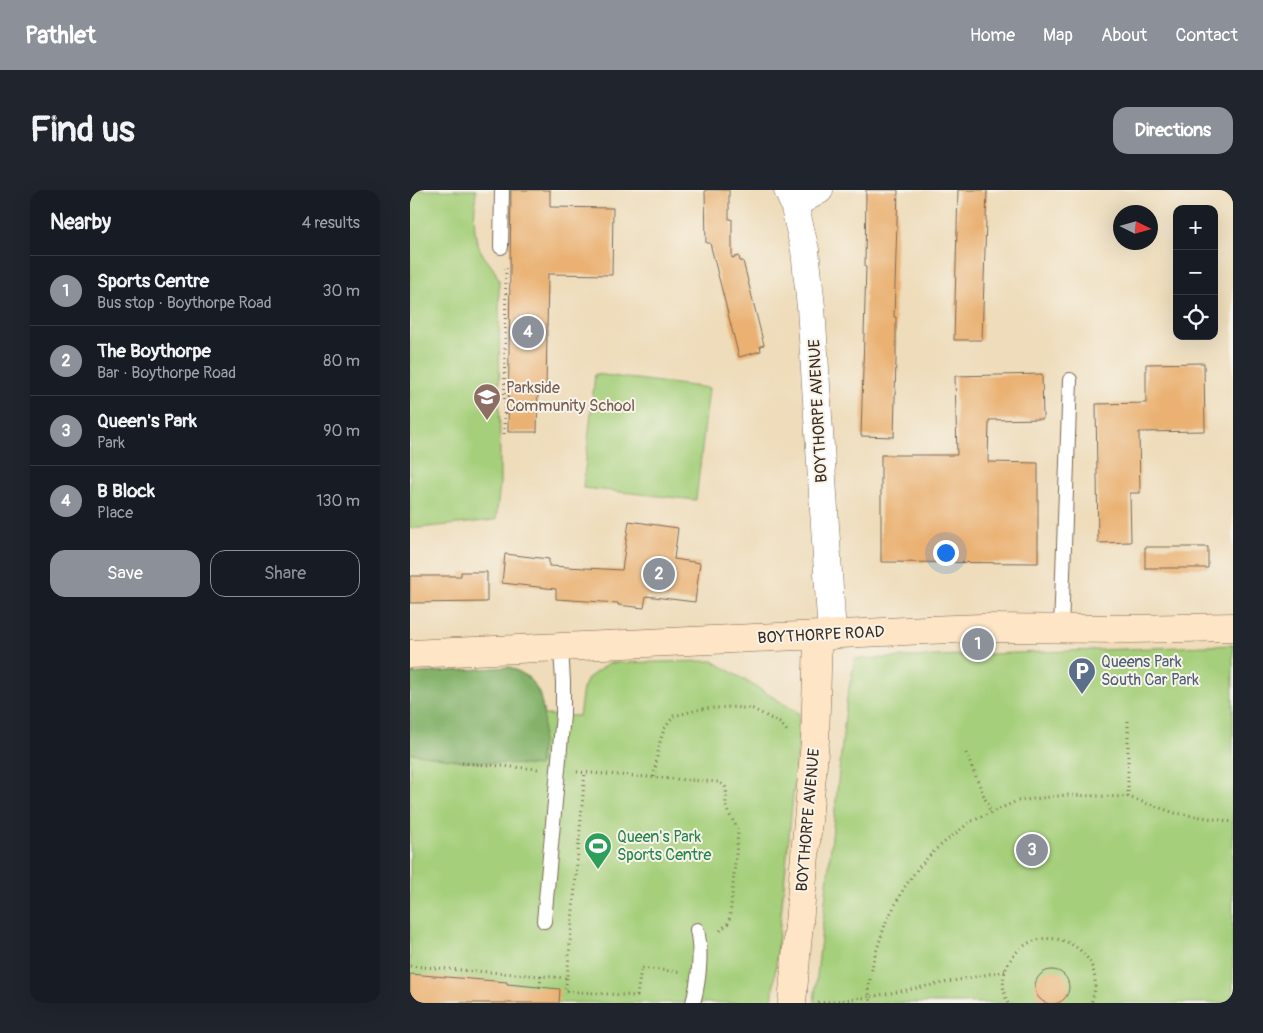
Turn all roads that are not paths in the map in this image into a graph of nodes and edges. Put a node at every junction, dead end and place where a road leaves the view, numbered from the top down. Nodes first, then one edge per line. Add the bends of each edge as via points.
1 (502, 190) edge
2 (819, 190) edge
3 (791, 197) edge
4 (500, 247) road end
5 (1070, 380) dead end
6 (1233, 627) edge
7 (1061, 629) junction
8 (825, 635) junction
9 (561, 648) junction
10 (410, 654) edge
11 (544, 922) dead end
12 (697, 930) dead end
13 (692, 1003) edge
14 (792, 1003) edge

1 - 4 lane
2 - 3 street
3 - 8 street, BOYTHORPE AVENUE via 805,250 811,307
5 - 7 lane
6 - 7 street, BOYTHORPE ROAD
7 - 8 street, BOYTHORPE ROAD
8 - 9 street, BOYTHORPE ROAD
8 - 14 street, BOYTHORPE AVENUE
9 - 10 street, BOYTHORPE ROAD
9 - 11 lane via 563,716
12 - 13 lane via 700,944

